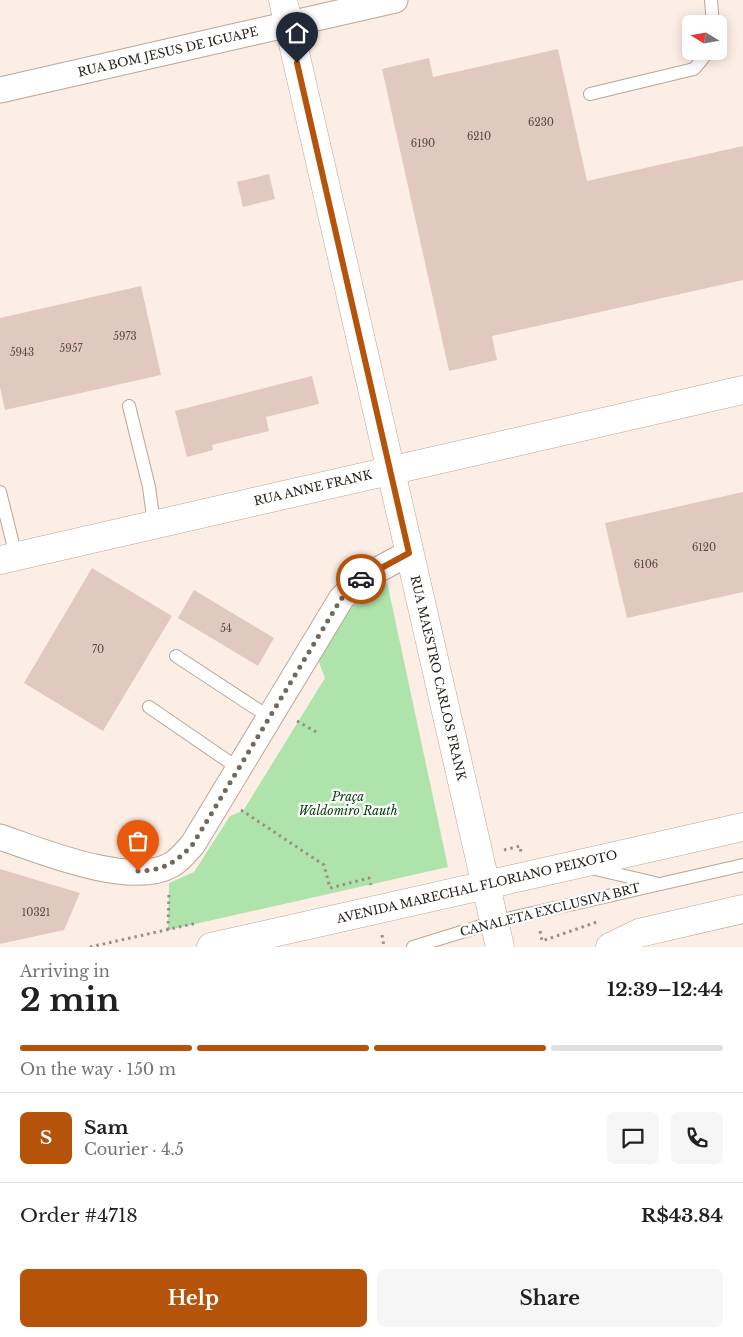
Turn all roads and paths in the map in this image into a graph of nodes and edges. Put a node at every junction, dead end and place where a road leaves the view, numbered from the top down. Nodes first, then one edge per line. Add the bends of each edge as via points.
1 (395, 0) edge
2 (711, 0) edge
3 (285, 12) edge
4 (712, 15) edge
5 (702, 60) edge
6 (0, 90) edge
7 (590, 94) dead end
8 (743, 390) edge
9 (130, 406) dead end
10 (389, 471) junction
11 (0, 492) edge
12 (154, 524) junction
13 (409, 553) junction
14 (8, 558) edge
15 (176, 656) dead end
16 (149, 707) dead end
17 (269, 717) junction
18 (238, 768) junction
19 (221, 797) junction
20 (743, 827) edge
21 (0, 837) edge
22 (575, 865) junction
23 (743, 865) edge
24 (169, 866) junction
25 (369, 878) dead end
26 (660, 884) junction
27 (486, 885) junction
28 (743, 909) edge
29 (168, 930) dead end
30 (497, 935) edge
31 (542, 941) dead end
32 (440, 943) edge
33 (211, 947) edge
34 (413, 947) edge
35 (543, 947) edge
36 (610, 947) edge

1 - 3 street, RUA BOM JESUS DE IGUAPE
2 - 4 lane
3 - 6 street, RUA BOM JESUS DE IGUAPE
3 - 10 main road, RUA MAESTRO CARLOS FRANK
5 - 7 lane via 694,69
8 - 10 main road, RUA ANNE FRANK
9 - 12 lane
10 - 12 main road, RUA ANNE FRANK
10 - 13 main road, RUA MAESTRO CARLOS FRANK
11 - 14 lane
12 - 14 main road, RUA ANNE FRANK
13 - 17 street via 359,580 341,599
13 - 27 main road, RUA MAESTRO CARLOS FRANK
15 - 17 lane
16 - 18 lane
17 - 18 street
18 - 19 street
19 - 24 street via 193,844
19 - 25 path via 324,865 330,888
20 - 22 main road, AVENIDA MARECHAL FLORIANO PEIXOTO
21 - 24 street via 97,868 151,871
22 - 26 lane, CANALETA EXCLUSIVA BRT
22 - 27 main road, AVENIDA MARECHAL FLORIANO PEIXOTO
23 - 26 lane, CANALETA EXCLUSIVA BRT
24 - 29 path
26 - 30 lane, CANALETA EXCLUSIVA BRT
27 - 30 main road, RUA MAESTRO CARLOS FRANK
27 - 33 main road, AVENIDA MARECHAL FLORIANO PEIXOTO
28 - 36 main road via 639,933
30 - 32 lane, CANALETA EXCLUSIVA BRT
31 - 35 path
32 - 34 lane, CANALETA EXCLUSIVA BRT

